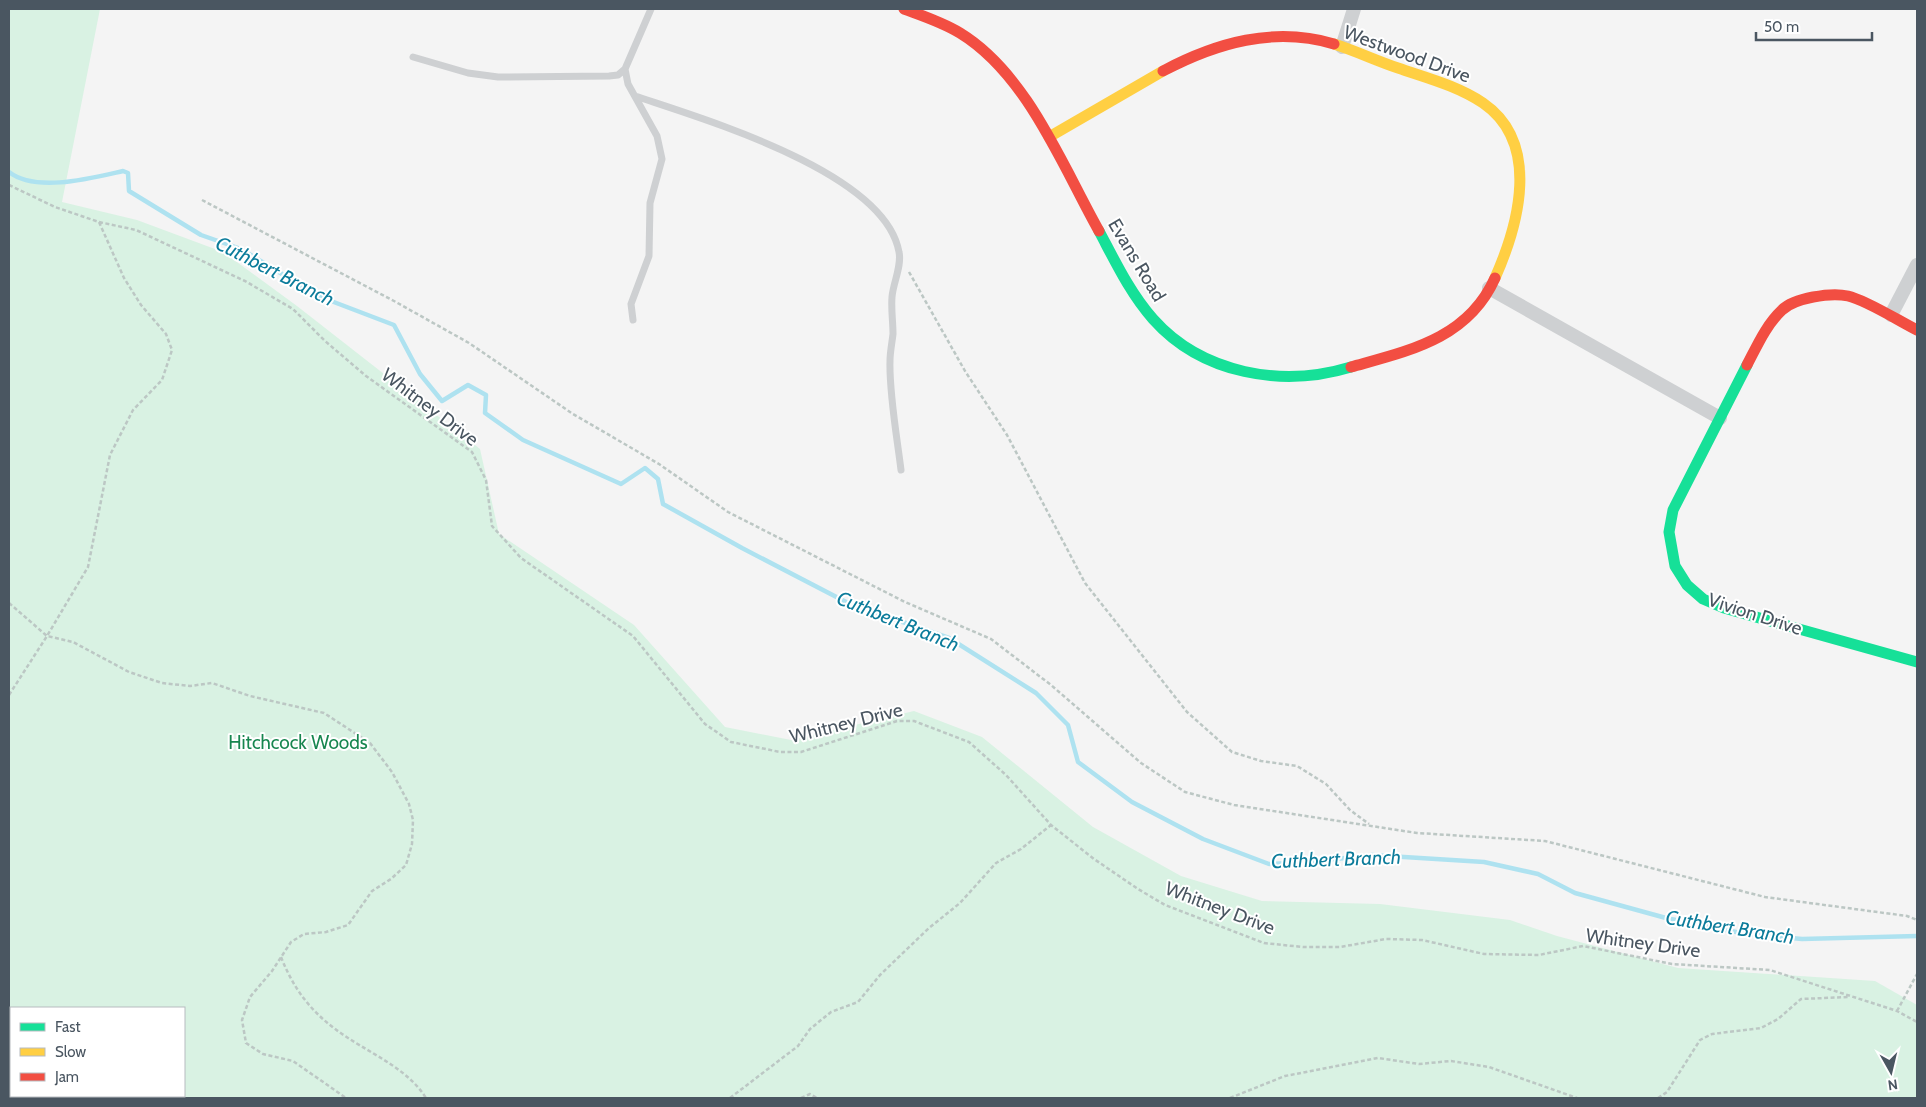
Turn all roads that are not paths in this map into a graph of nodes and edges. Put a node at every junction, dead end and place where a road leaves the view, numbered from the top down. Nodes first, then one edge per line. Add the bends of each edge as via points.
1 (651, 9) edge
2 (904, 9) edge
3 (1354, 9) edge
4 (1342, 47) junction
5 (413, 58) dead end
6 (625, 69) junction
7 (635, 96) junction
8 (1048, 137) junction
9 (1917, 265) edge
10 (1489, 288) junction
11 (1892, 315) junction
12 (633, 320) dead end
13 (1917, 330) edge
14 (1720, 418) junction
15 (901, 470) dead end
16 (1917, 662) edge

1 - 6 lane
2 - 8 street, Evans Road via 953,29 995,61 1025,97
3 - 4 street
4 - 8 street, Westwood Drive via 1283,37 1222,44 1169,66
4 - 10 street, Westwood Drive via 1446,83 1486,103 1506,125 1519,152 1522,182 1511,232
5 - 6 lane via 468,73 498,77 609,76 618,75
6 - 7 lane
7 - 12 lane via 657,136 662,159 650,203 648,256 631,304
7 - 15 lane via 775,146 856,192 882,215 897,241 900,255 892,297 890,362
8 - 10 street, Evans Road via 1132,292 1144,308 1170,336 1220,365 1266,376 1308,376 1329,374 1403,354 1430,344 1462,324 1483,301
9 - 11 street
10 - 14 street
11 - 13 street, Vivion Drive
11 - 14 street, Vivion Drive via 1848,296 1838,295 1809,298 1783,309 1762,336
14 - 16 street, Vivion Drive via 1670,520 1669,548 1686,584 1706,600

